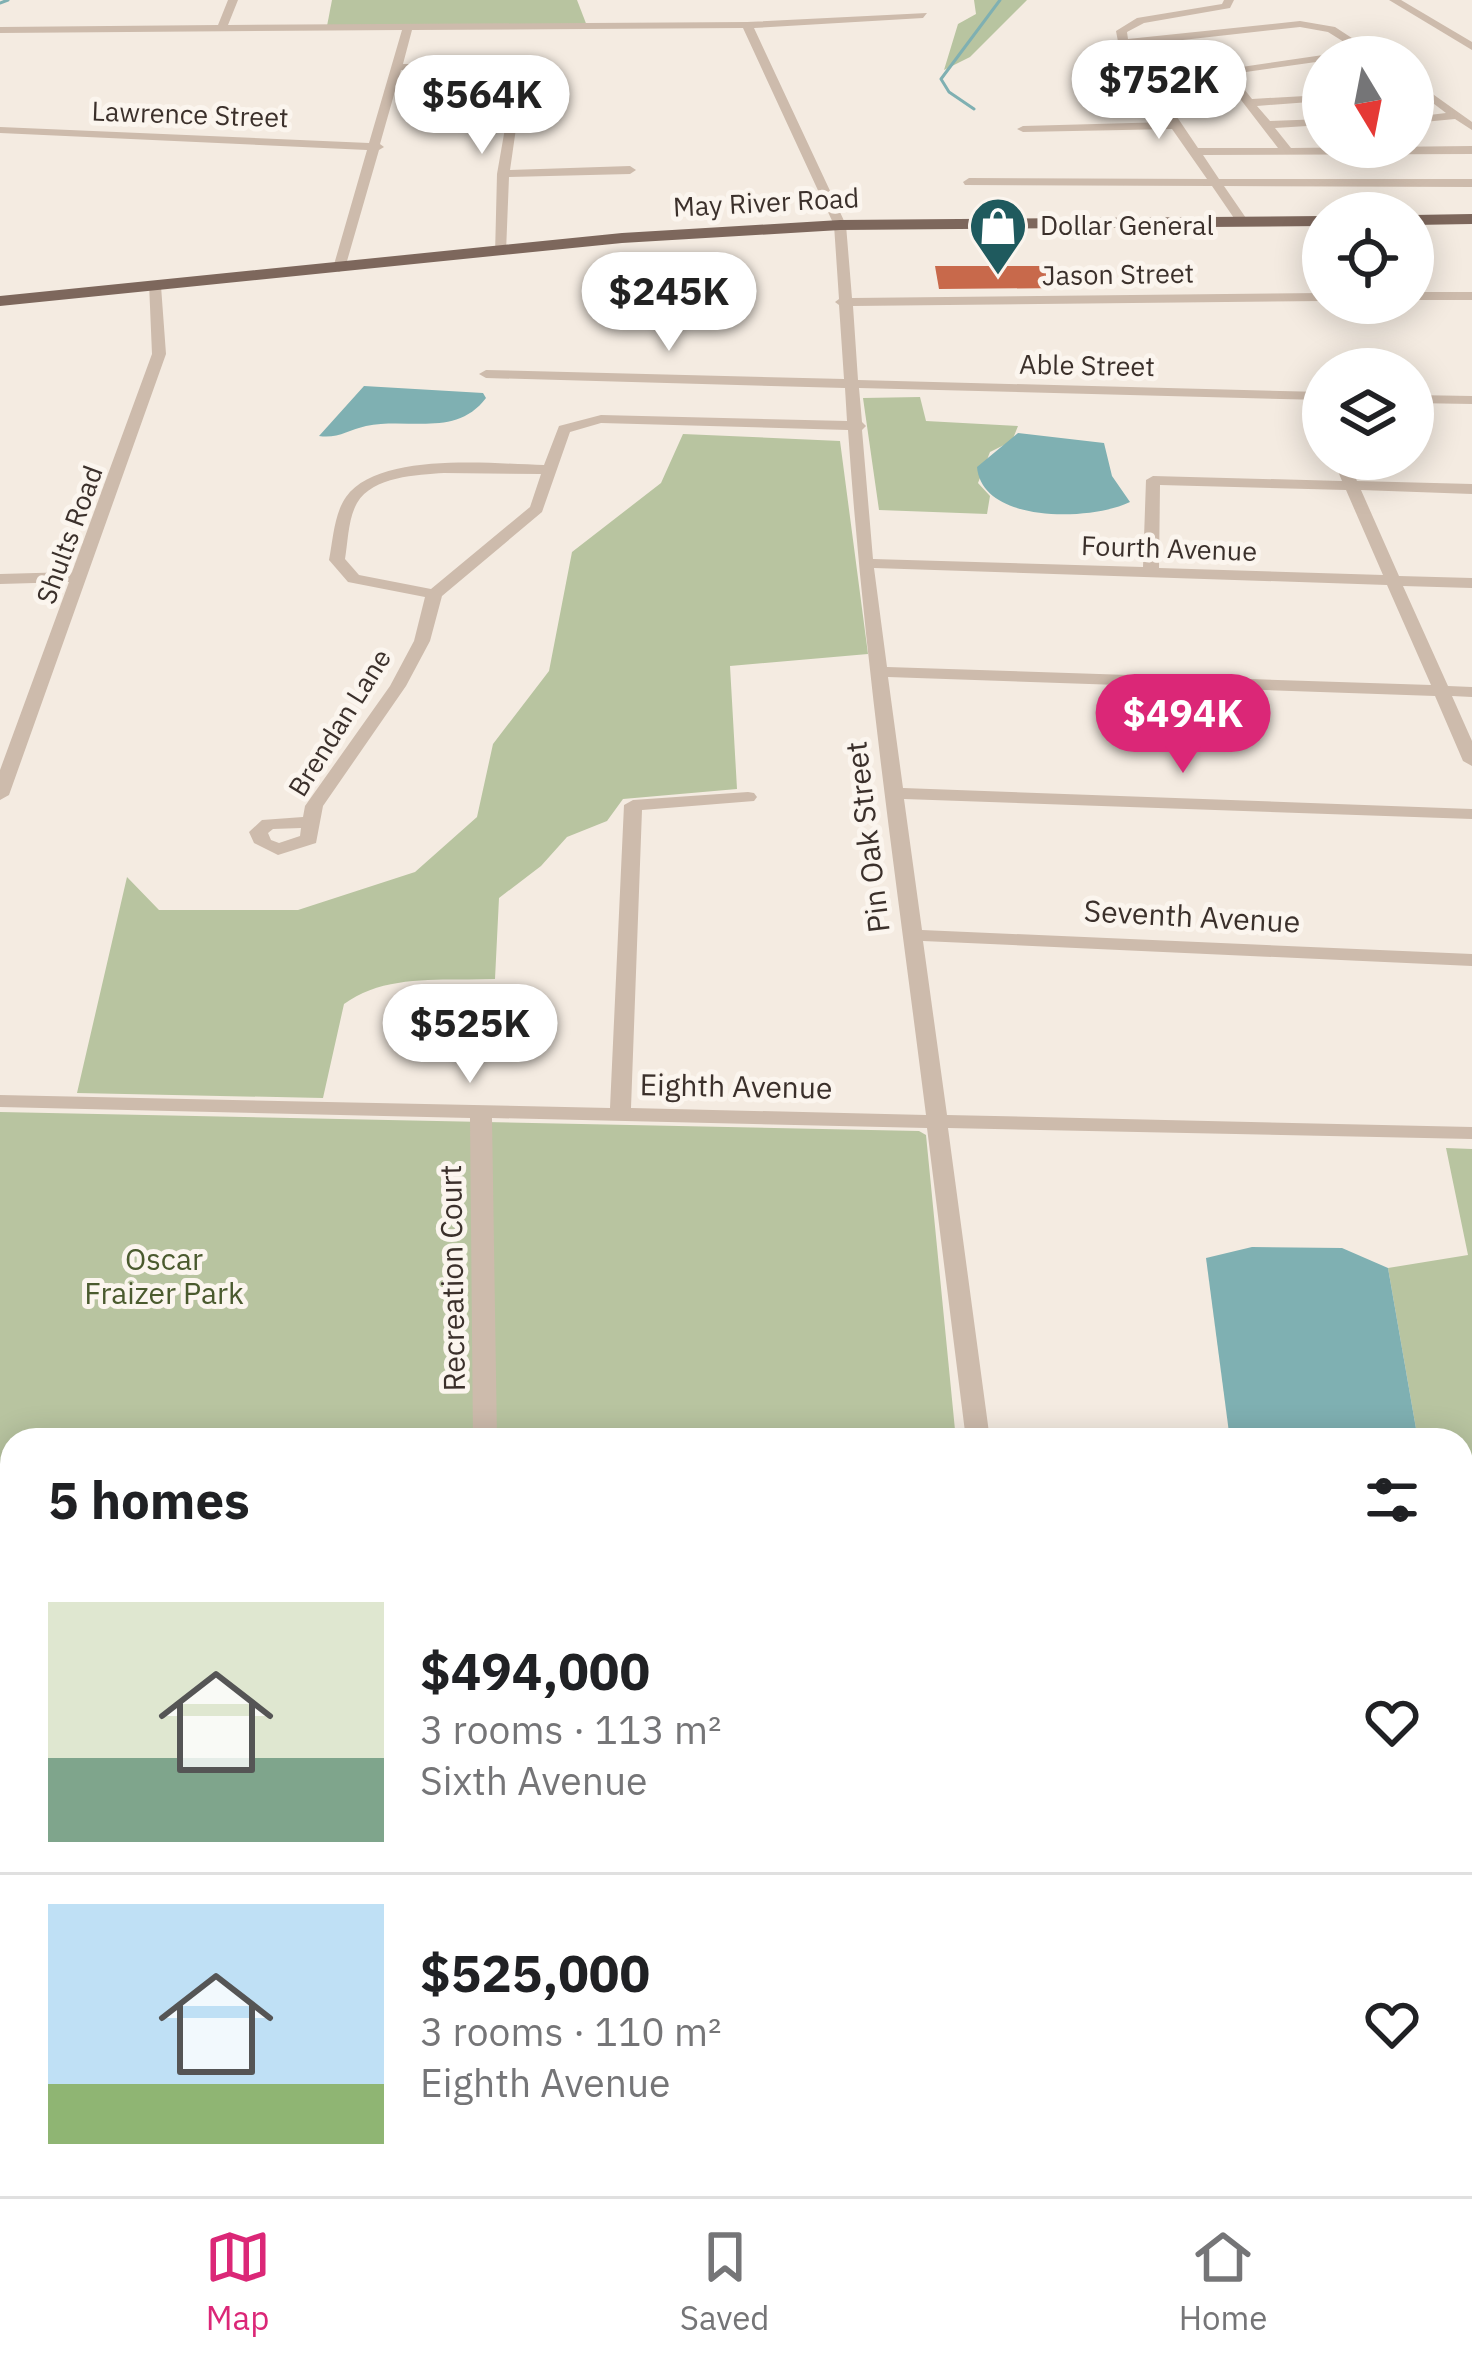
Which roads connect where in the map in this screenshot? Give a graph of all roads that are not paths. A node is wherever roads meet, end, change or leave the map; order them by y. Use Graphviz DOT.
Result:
graph roads {
  1 [pos="233,0"];
  2 [pos="1229,0"];
  3 [pos="1394,0"];
  4 [pos="923,15"];
  5 [pos="747,25"];
  6 [pos="408,27"];
  7 [pos="222,28"];
  8 [pos="0,30"];
  9 [pos="1342,36"];
  10 [pos="1123,43"];
  11 [pos="1472,47"];
  12 [pos="1302,61"];
  13 [pos="399,68"];
  14 [pos="1302,100"];
  15 [pos="1434,101"];
  16 [pos="1249,104"];
  17 [pos="1455,116"];
  18 [pos="1434,118"];
  19 [pos="1302,123"];
  20 [pos="1177,125"];
  21 [pos="1268,125"];
  22 [pos="1472,127"];
  23 [pos="1023,128"];
  24 [pos="0,130"];
  25 [pos="378,147"];
  26 [pos="1472,150"];
  27 [pos="1196,152"];
  28 [pos="1287,152"];
  29 [pos="631,170"];
  30 [pos="503,174"];
  31 [pos="969,182"];
  32 [pos="1472,184"];
  33 [pos="1218,186"];
  34 [pos="1302,220"];
  35 [pos="1434,220"];
  36 [pos="1472,220"];
  37 [pos="1242,221"];
  38 [pos="840,225"];
  39 [pos="500,252"];
  40 [pos="339,268"];
  41 [pos="154,286"];
  42 [pos="1434,296"];
  43 [pos="1472,296"];
  44 [pos="1302,297"];
  45 [pos="0,301"];
  46 [pos="842,302"];
  47 [pos="486,374"];
  48 [pos="850,384"];
  49 [pos="1302,396"];
  50 [pos="1434,399"];
  51 [pos="1472,400"];
  52 [pos="859,426"];
  53 [pos="546,470"];
  54 [pos="1349,480"];
  55 [pos="1351,484"];
  56 [pos="1472,489"];
  57 [pos="865,563"];
  58 [pos="1151,572"];
  59 [pos="81,577"];
  60 [pos="0,579"];
  61 [pos="1393,580"];
  62 [pos="1472,583"];
  63 [pos="434,594"];
  64 [pos="878,672"];
  65 [pos="1441,691"];
  66 [pos="1472,692"];
  67 [pos="1472,761"];
  68 [pos="892,793"];
  69 [pos="0,796"];
  70 [pos="748,797"];
  71 [pos="1472,814"];
  72 [pos="311,822"];
  73 [pos="910,935"];
  74 [pos="1472,960"];
  75 [pos="0,1101"];
  76 [pos="482,1114"];
  77 [pos="620,1115"];
  78 [pos="939,1120"];
  79 [pos="1472,1133"];
  80 [pos="485,1428"];
  81 [pos="977,1428"];
  1 -- 7 [label="street"];
  2 -- 10 [label="street"];
  3 -- 11 [label="street"];
  4 -- 5 [label="street"];
  5 -- 6 [label="street"];
  5 -- 38 [label="street"];
  6 -- 7 [label="street"];
  6 -- 13 [label="street"];
  7 -- 8 [label="street"];
  9 -- 10 [label="street"];
  10 -- 20 [label="street"];
  12 -- 16 [label="street"];
  13 -- 25 [label="street"];
  13 -- 30 [label="street"];
  14 -- 16 [label="street"];
  15 -- 17 [label="street"];
  16 -- 21 [label="street"];
  17 -- 18 [label="street"];
  17 -- 22 [label="street"];
  19 -- 21 [label="street"];
  20 -- 23 [label="street"];
  20 -- 27 [label="street"];
  21 -- 28 [label="street"];
  24 -- 25 [label="street, Lawrence Street"];
  25 -- 40 [label="street"];
  26 -- 28 [label="street"];
  27 -- 28 [label="street"];
  27 -- 33 [label="street"];
  29 -- 30 [label="street"];
  30 -- 39 [label="street"];
  31 -- 33 [label="street"];
  32 -- 33 [label="street"];
  33 -- 37 [label="street"];
  34 -- 37 [label="main road, May River Road"];
  35 -- 36 [label="main road"];
  37 -- 38 [label="main road, May River Road"];
  38 -- 39 [label="main road, May River Road"];
  38 -- 46 [label="street, Pin Oak Street"];
  39 -- 40 [label="main road, May River Road"];
  40 -- 41 [label="main road, May River Road"];
  41 -- 45 [label="main road, May River Road"];
  41 -- 59 [label="street, Shults Road"];
  42 -- 43 [label="street"];
  44 -- 46 [label="street, Jason Street"];
  46 -- 48 [label="street, Pin Oak Street"];
  47 -- 48 [label="street, Able Street"];
  48 -- 49 [label="street, Able Street"];
  48 -- 52 [label="street, Pin Oak Street"];
  50 -- 51 [label="street"];
  52 -- 53 [label="street"];
  52 -- 57 [label="street, Pin Oak Street"];
  53 -- 63 [label="street"];
  53 -- 63 [label="street"];
  54 -- 55 [label="street"];
  55 -- 56 [label="street"];
  55 -- 58 [label="street"];
  55 -- 61 [label="street"];
  57 -- 58 [label="street, Fourth Avenue"];
  57 -- 64 [label="street, Pin Oak Street"];
  58 -- 61 [label="street, Fourth Avenue"];
  59 -- 60 [label="street"];
  59 -- 69 [label="street, Shults Road"];
  61 -- 62 [label="street, Fourth Avenue"];
  61 -- 65 [label="street"];
  63 -- 72 [label="street, Brendan Lane"];
  64 -- 65 [label="street"];
  64 -- 68 [label="street, Pin Oak Street"];
  65 -- 66 [label="street"];
  65 -- 67 [label="street"];
  68 -- 71 [label="street"];
  68 -- 73 [label="street, Pin Oak Street"];
  70 -- 77 [label="street"];
  73 -- 74 [label="street, Seventh Avenue"];
  73 -- 78 [label="street, Pin Oak Street"];
  75 -- 76 [label="street, Eighth Avenue"];
  76 -- 77 [label="street, Eighth Avenue"];
  76 -- 80 [label="street, Recreation Court"];
  77 -- 78 [label="street, Eighth Avenue"];
  78 -- 79 [label="street, Eighth Avenue"];
  78 -- 81 [label="street, Pin Oak Street"];
}
